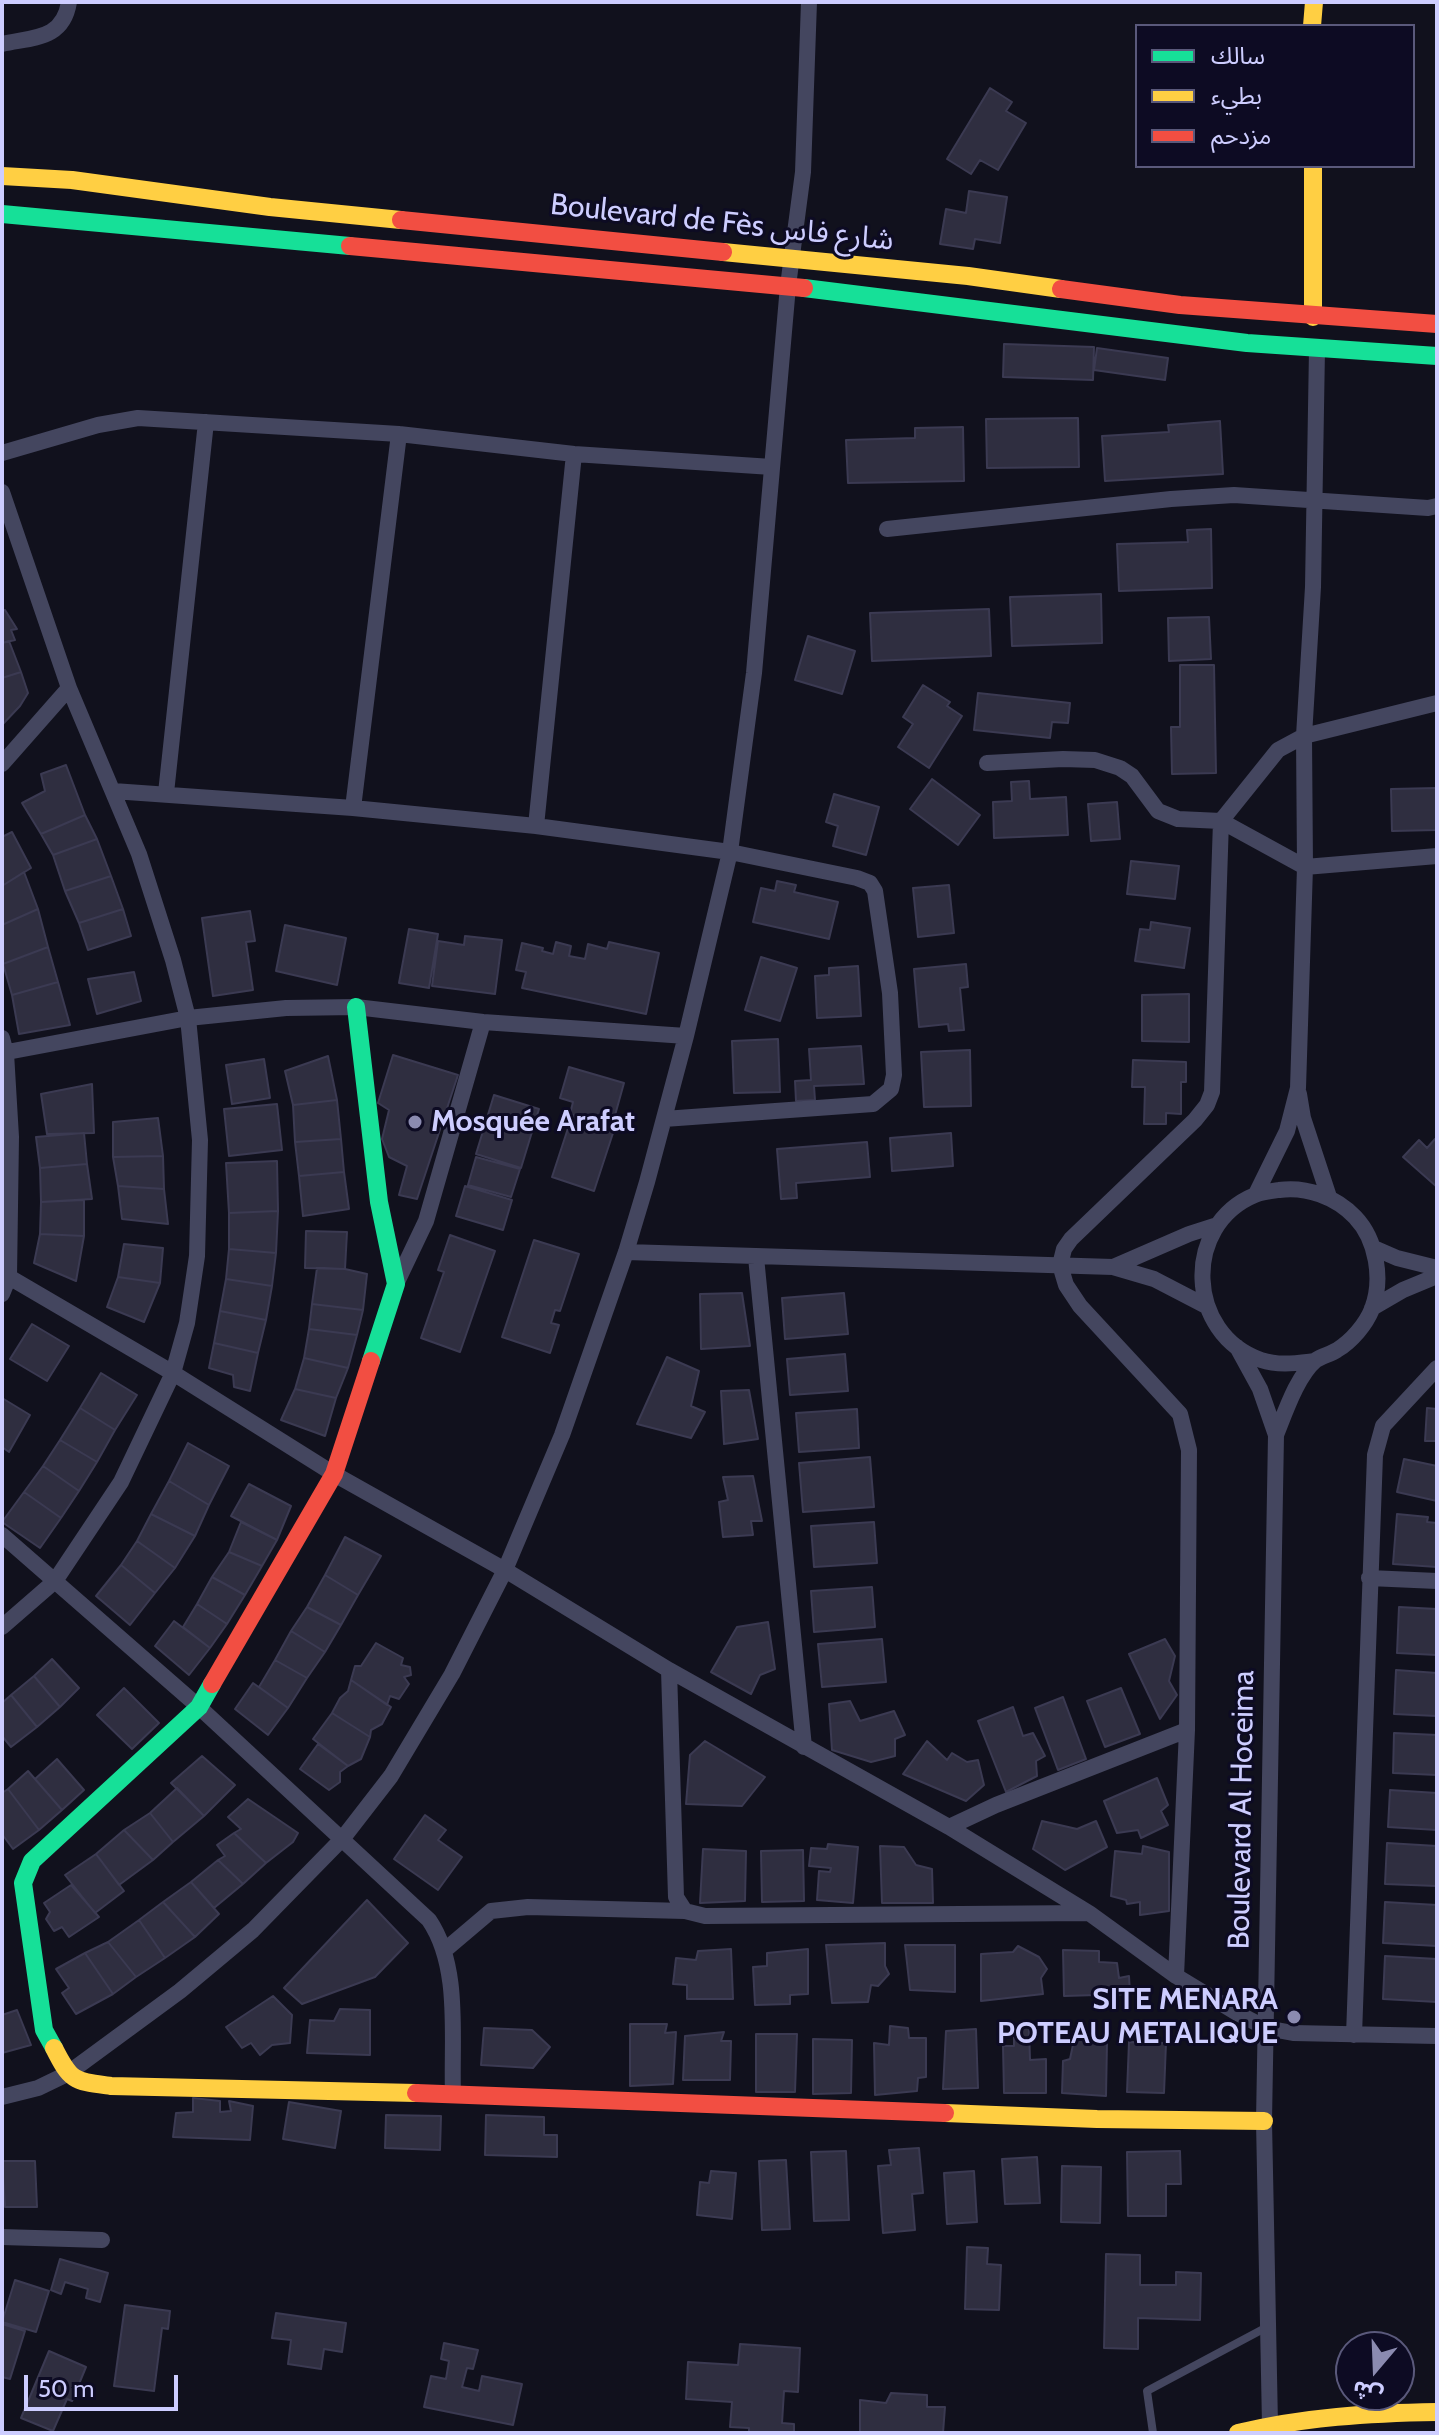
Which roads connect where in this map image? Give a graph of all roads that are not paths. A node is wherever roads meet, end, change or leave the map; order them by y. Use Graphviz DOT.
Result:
graph roads {
  1 [pos="69,2"];
  2 [pos="809,2"];
  3 [pos="1314,2"];
  4 [pos="1312,24"];
  5 [pos="2,44"];
  6 [pos="1313,168"];
  7 [pos="2,176"];
  8 [pos="2,214"];
  9 [pos="792,257"];
  10 [pos="788,286"];
  11 [pos="1313,317"];
  12 [pos="1437,324"];
  13 [pos="1317,349"];
  14 [pos="1437,356"];
  15 [pos="206,422"];
  16 [pos="399,434"];
  17 [pos="2,453"];
  18 [pos="574,454"];
  19 [pos="772,467"];
  20 [pos="2,492"];
  21 [pos="1315,499"];
  22 [pos="1437,506"];
  23 [pos="887,529"];
  24 [pos="8,533"];
  25 [pos="69,688"];
  26 [pos="1437,703"];
  27 [pos="1304,736"];
  28 [pos="987,763"];
  29 [pos="2,764"];
  30 [pos="113,791"];
  31 [pos="166,793"];
  32 [pos="353,808"];
  33 [pos="1221,821"];
  34 [pos="536,826"];
  35 [pos="730,852"];
  36 [pos="1437,856"];
  37 [pos="1305,867"];
  38 [pos="356,1007"];
  39 [pos="188,1018"];
  40 [pos="483,1022"];
  41 [pos="686,1036"];
  42 [pos="3,1048"];
  43 [pos="1298,1088"];
  44 [pos="664,1119"];
  45 [pos="1256,1194"];
  46 [pos="1329,1197"];
  47 [pos="1217,1225"];
  48 [pos="1374,1248"];
  49 [pos="626,1252"];
  50 [pos="756,1257"];
  51 [pos="1060,1265"];
  52 [pos="1113,1267"];
  53 [pos="1437,1268"];
  54 [pos="6,1275"];
  55 [pos="1437,1276"];
  56 [pos="396,1284"];
  57 [pos="2,1294"];
  58 [pos="1206,1306"];
  59 [pos="1372,1308"];
  60 [pos="1237,1347"];
  61 [pos="1315,1361"];
  62 [pos="1437,1368"];
  63 [pos="173,1373"];
  64 [pos="1276,1435"];
  65 [pos="334,1474"];
  66 [pos="2,1535"];
  67 [pos="505,1570"];
  68 [pos="1369,1578"];
  69 [pos="55,1581"];
  70 [pos="1437,1581"];
  71 [pos="2,1627"];
  72 [pos="669,1670"];
  73 [pos="199,1707"];
  74 [pos="1187,1730"];
  75 [pos="804,1747"];
  76 [pos="949,1827"];
  77 [pos="343,1838"];
  78 [pos="685,1911"];
  79 [pos="1089,1913"];
  80 [pos="445,1950"];
  81 [pos="1176,1976"];
  82 [pos="1266,2028"];
  83 [pos="1354,2035"];
  84 [pos="1437,2036"];
  85 [pos="67,2074"];
  86 [pos="453,2094"];
  87 [pos="2,2097"];
  88 [pos="1264,2121"];
  89 [pos="2,2237"];
  90 [pos="102,2240"];
  91 [pos="1268,2326"];
  92 [pos="1437,2412"];
  93 [pos="1270,2425"];
  94 [pos="1153,2433"];
  95 [pos="1238,2433"];
  1 -- 5 [label="street"];
  2 -- 9 [label="street"];
  3 -- 4 [label="main road"];
  6 -- 11 [label="main road"];
  7 -- 9 [label="main road, Boulevard de Fès شارع فاس"];
  8 -- 10 [label="main road, Boulevard de Fès شارع فاس"];
  9 -- 10 [label="street"];
  9 -- 11 [label="main road, Boulevard de Fès شارع فاس"];
  10 -- 13 [label="main road, Boulevard de Fès شارع فاس"];
  10 -- 19 [label="street"];
  11 -- 12 [label="main road, Boulevard de Fès شارع فاس"];
  13 -- 14 [label="main road, Boulevard de Fès شارع فاس"];
  13 -- 21 [label="street"];
  15 -- 16 [label="street"];
  15 -- 17 [label="street"];
  15 -- 31 [label="street"];
  16 -- 18 [label="street"];
  16 -- 32 [label="street"];
  18 -- 19 [label="street"];
  18 -- 34 [label="street"];
  19 -- 35 [label="street"];
  20 -- 24 [label="street"];
  21 -- 22 [label="street"];
  21 -- 23 [label="street"];
  21 -- 27 [label="street"];
  24 -- 25 [label="street"];
  25 -- 29 [label="street"];
  25 -- 30 [label="street"];
  26 -- 27 [label="street"];
  27 -- 33 [label="street"];
  27 -- 37 [label="street"];
  28 -- 33 [label="street"];
  30 -- 31 [label="street"];
  30 -- 39 [label="street"];
  31 -- 32 [label="street"];
  32 -- 34 [label="street"];
  33 -- 37 [label="street"];
  33 -- 51 [label="street"];
  34 -- 35 [label="street"];
  35 -- 41 [label="street"];
  35 -- 44 [label="street"];
  36 -- 37 [label="street"];
  37 -- 43 [label="street"];
  38 -- 39 [label="street"];
  38 -- 40 [label="street"];
  38 -- 56 [label="main road"];
  39 -- 42 [label="street"];
  39 -- 63 [label="street"];
  40 -- 41 [label="street"];
  40 -- 56 [label="street"];
  41 -- 44 [label="street"];
  42 -- 54 [label="street"];
  43 -- 45 [label="street"];
  43 -- 46 [label="street"];
  44 -- 49 [label="street"];
  45 -- 46 [label="street"];
  45 -- 47 [label="street"];
  46 -- 48 [label="street"];
  47 -- 52 [label="street"];
  47 -- 58 [label="street"];
  48 -- 53 [label="street"];
  48 -- 59 [label="street"];
  49 -- 50 [label="street"];
  49 -- 67 [label="street"];
  50 -- 51 [label="street"];
  50 -- 75 [label="street"];
  51 -- 52 [label="street"];
  51 -- 74 [label="street"];
  52 -- 58 [label="street"];
  54 -- 57 [label="street"];
  54 -- 63 [label="street"];
  55 -- 59 [label="street"];
  56 -- 65 [label="main road"];
  58 -- 60 [label="street"];
  59 -- 61 [label="street"];
  60 -- 61 [label="street"];
  60 -- 64 [label="street, Boulevard Al Hoceima"];
  61 -- 64 [label="street, Boulevard Al Hoceima"];
  62 -- 68 [label="street"];
  63 -- 65 [label="street"];
  63 -- 69 [label="street"];
  64 -- 82 [label="street, Boulevard Al Hoceima"];
  65 -- 67 [label="street"];
  65 -- 73 [label="main road"];
  66 -- 69 [label="street"];
  67 -- 72 [label="street"];
  67 -- 77 [label="street"];
  68 -- 70 [label="street"];
  68 -- 83 [label="street"];
  69 -- 71 [label="street"];
  69 -- 73 [label="street"];
  72 -- 75 [label="street"];
  72 -- 78 [label="street"];
  73 -- 77 [label="street"];
  73 -- 85 [label="main road"];
  74 -- 76 [label="street"];
  74 -- 81 [label="street"];
  75 -- 76 [label="street"];
  76 -- 79 [label="street"];
  77 -- 80 [label="street"];
  77 -- 85 [label="street"];
  78 -- 79 [label="street"];
  78 -- 80 [label="street"];
  79 -- 81 [label="street"];
  80 -- 86 [label="street"];
  81 -- 82 [label="street"];
  82 -- 83 [label="street"];
  82 -- 88 [label="street, Boulevard Al Hoceima"];
  83 -- 84 [label="street"];
  85 -- 86 [label="main road"];
  85 -- 87 [label="street"];
  86 -- 88 [label="main road"];
  88 -- 91 [label="street, Boulevard Al Hoceima"];
  89 -- 90 [label="street"];
  91 -- 93 [label="street, Boulevard Al Hoceima"];
  91 -- 94 [label="lane"];
  92 -- 93 [label="main road"];
  93 -- 95 [label="main road"];
}
